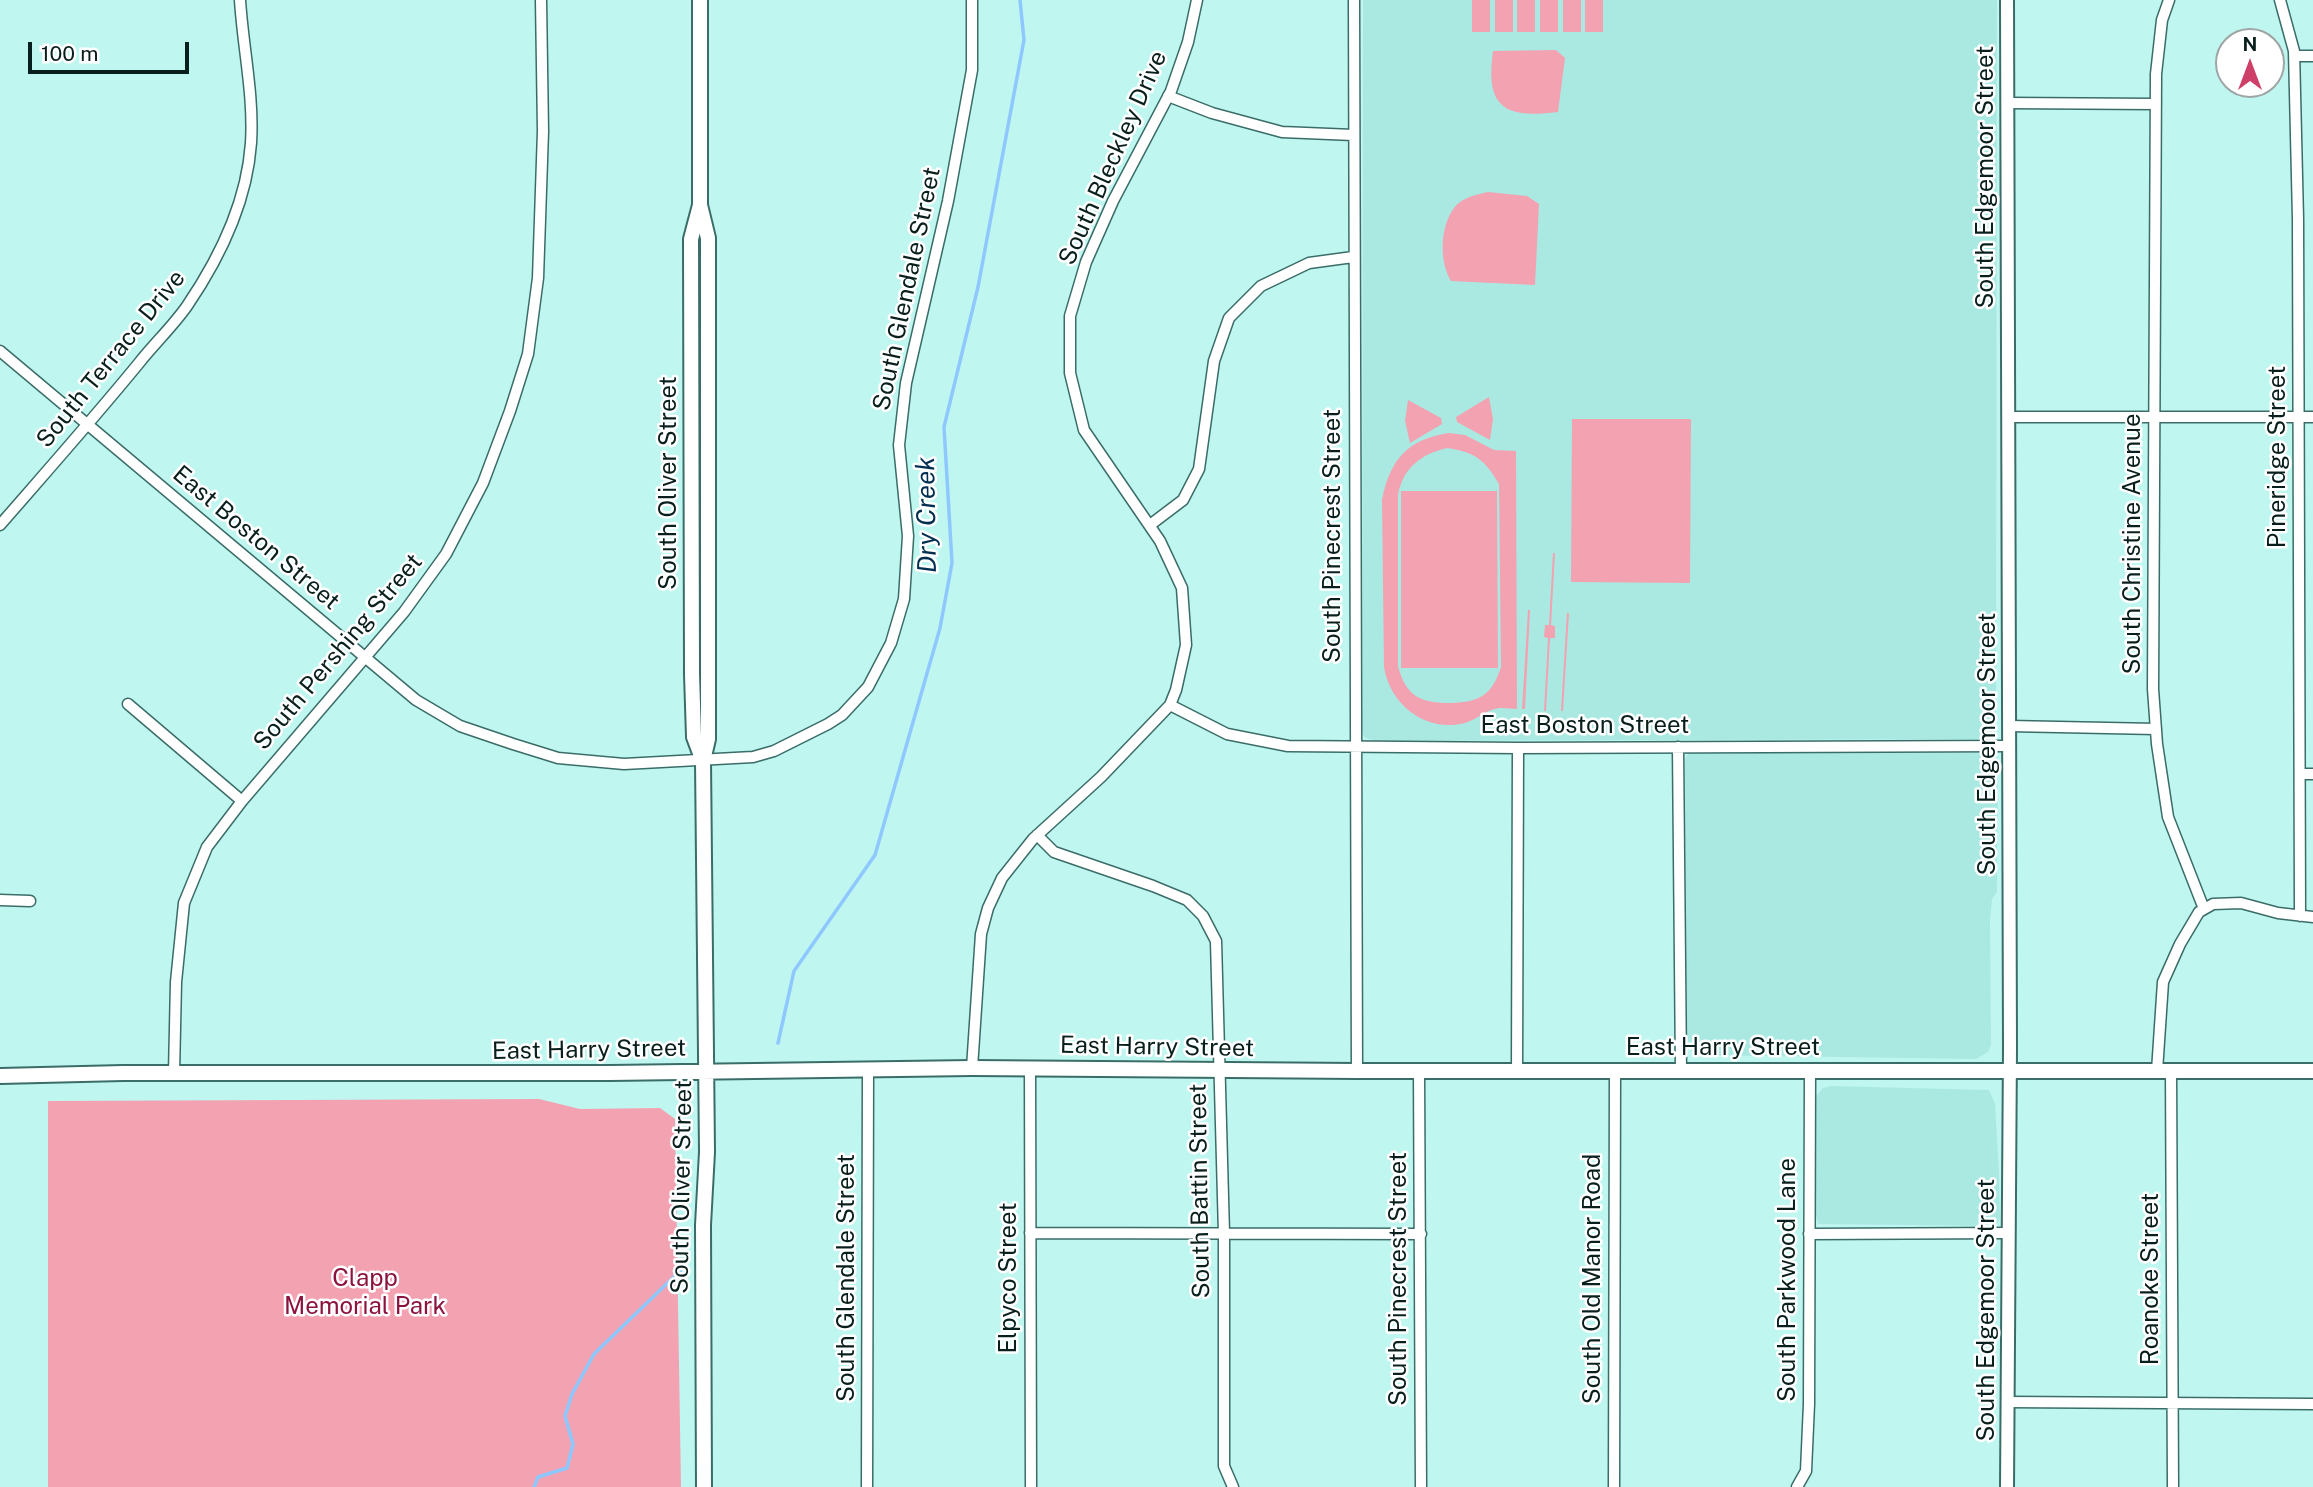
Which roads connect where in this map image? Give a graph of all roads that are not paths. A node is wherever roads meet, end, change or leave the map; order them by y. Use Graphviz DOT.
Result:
graph roads {
  1 [pos="240,0"];
  2 [pos="541,0"];
  3 [pos="700,0"];
  4 [pos="972,0"];
  5 [pos="1197,0"];
  6 [pos="1353,0"];
  7 [pos="2007,0"];
  8 [pos="2169,0"];
  9 [pos="2280,0"];
  10 [pos="2295,56"];
  11 [pos="2313,56"];
  12 [pos="1168,96"];
  13 [pos="2007,103"];
  14 [pos="2156,104"];
  15 [pos="1353,135"];
  16 [pos="1353,257"];
  17 [pos="0,351"];
  18 [pos="2009,417"];
  19 [pos="2154,417"];
  20 [pos="2299,417"];
  21 [pos="2313,417"];
  22 [pos="89,424"];
  23 [pos="0,525"];
  24 [pos="1150,525"];
  25 [pos="365,658"];
  26 [pos="128,704"];
  27 [pos="1170,705"];
  28 [pos="2009,726"];
  29 [pos="2156,729"];
  30 [pos="1356,746"];
  31 [pos="2009,746"];
  32 [pos="1518,747"];
  33 [pos="1678,747"];
  34 [pos="703,761"];
  35 [pos="2300,774"];
  36 [pos="2313,774"];
  37 [pos="242,801"];
  38 [pos="1037,835"];
  39 [pos="0,900"];
  40 [pos="30,901"];
  41 [pos="2204,909"];
  42 [pos="2301,916"];
  43 [pos="2313,917"];
  44 [pos="972,1068"];
  45 [pos="868,1069"];
  46 [pos="1030,1069"];
  47 [pos="2010,1070"];
  48 [pos="706,1071"];
  49 [pos="1218,1071"];
  50 [pos="1357,1071"];
  51 [pos="1419,1071"];
  52 [pos="1517,1071"];
  53 [pos="1615,1071"];
  54 [pos="1681,1071"];
  55 [pos="1810,1071"];
  56 [pos="2164,1071"];
  57 [pos="2313,1071"];
  58 [pos="174,1073"];
  59 [pos="0,1076"];
  60 [pos="1030,1233"];
  61 [pos="2008,1233"];
  62 [pos="1224,1234"];
  63 [pos="1421,1234"];
  64 [pos="1809,1234"];
  65 [pos="2007,1402"];
  66 [pos="2173,1403"];
  67 [pos="2313,1404"];
  68 [pos="704,1487"];
  69 [pos="867,1487"];
  70 [pos="1031,1487"];
  71 [pos="1233,1487"];
  72 [pos="1421,1487"];
  73 [pos="1614,1487"];
  74 [pos="1797,1487"];
  75 [pos="2007,1487"];
  76 [pos="2173,1487"];
  1 -- 22 [label="street, South Terrace Drive"];
  2 -- 25 [label="street, South Pershing Street"];
  3 -- 34 [label="main road, South Oliver Street"];
  4 -- 34 [label="street, South Glendale Street"];
  5 -- 12 [label="street, South Bleckley Drive"];
  6 -- 15 [label="street, South Pinecrest Street"];
  7 -- 13 [label="street, South Edgemoor Street"];
  8 -- 14 [label="street, South Christine Avenue"];
  9 -- 10 [label="street, Pineridge Street"];
  10 -- 11 [label="street"];
  10 -- 20 [label="street, Pineridge Street"];
  12 -- 15 [label="street"];
  12 -- 24 [label="street, South Bleckley Drive"];
  13 -- 14 [label="street"];
  13 -- 18 [label="street, South Edgemoor Street"];
  14 -- 19 [label="street, South Christine Avenue"];
  15 -- 16 [label="street, South Pinecrest Street"];
  16 -- 24 [label="street"];
  16 -- 30 [label="street, South Pinecrest Street"];
  17 -- 22 [label="street, East Boston Street"];
  18 -- 19 [label="street"];
  18 -- 28 [label="street, South Edgemoor Street"];
  19 -- 20 [label="street"];
  19 -- 29 [label="street, South Christine Avenue"];
  20 -- 21 [label="street"];
  20 -- 35 [label="street, Pineridge Street"];
  22 -- 23 [label="street, South Terrace Drive"];
  22 -- 25 [label="street, East Boston Street"];
  24 -- 27 [label="street, South Bleckley Drive"];
  25 -- 34 [label="street, East Boston Street"];
  25 -- 37 [label="street, South Pershing Street"];
  26 -- 37 [label="street"];
  27 -- 30 [label="street, East Boston Street"];
  27 -- 38 [label="street, South Bleckley Drive"];
  28 -- 29 [label="street"];
  28 -- 31 [label="street, South Edgemoor Street"];
  29 -- 41 [label="street, South Christine Avenue"];
  30 -- 32 [label="street, East Boston Street"];
  30 -- 50 [label="street, South Pinecrest Street"];
  31 -- 33 [label="street, East Boston Street"];
  31 -- 47 [label="street, South Edgemoor Street"];
  32 -- 33 [label="street, East Boston Street"];
  32 -- 52 [label="street"];
  33 -- 54 [label="street"];
  34 -- 48 [label="main road, South Oliver Street"];
  35 -- 36 [label="street"];
  35 -- 42 [label="street, Pineridge Street"];
  37 -- 58 [label="street, South Pershing Street"];
  38 -- 44 [label="street, South Bleckley Drive"];
  38 -- 49 [label="street, South Battin Street"];
  39 -- 40 [label="street"];
  41 -- 42 [label="street"];
  41 -- 56 [label="street"];
  42 -- 43 [label="street"];
  44 -- 45 [label="main road, East Harry Street"];
  44 -- 46 [label="main road, East Harry Street"];
  45 -- 48 [label="main road, East Harry Street"];
  45 -- 69 [label="street, South Glendale Street"];
  46 -- 49 [label="main road, East Harry Street"];
  46 -- 60 [label="street, Elpyco Street"];
  47 -- 55 [label="main road, East Harry Street"];
  47 -- 56 [label="main road, East Harry Street"];
  47 -- 61 [label="street, South Edgemoor Street"];
  48 -- 58 [label="main road, East Harry Street"];
  48 -- 68 [label="main road, South Oliver Street"];
  49 -- 50 [label="main road, East Harry Street"];
  49 -- 62 [label="street, South Battin Street"];
  50 -- 51 [label="main road, East Harry Street"];
  51 -- 52 [label="main road, East Harry Street"];
  51 -- 63 [label="street, South Pinecrest Street"];
  52 -- 53 [label="main road, East Harry Street"];
  53 -- 54 [label="main road, East Harry Street"];
  53 -- 73 [label="street, South Old Manor Road"];
  54 -- 55 [label="main road, East Harry Street"];
  55 -- 64 [label="street, South Parkwood Lane"];
  56 -- 57 [label="main road, East Harry Street"];
  56 -- 66 [label="street, Roanoke Street"];
  58 -- 59 [label="main road, East Harry Street"];
  60 -- 62 [label="street"];
  60 -- 70 [label="street, Elpyco Street"];
  61 -- 64 [label="street"];
  61 -- 65 [label="street, South Edgemoor Street"];
  62 -- 63 [label="street"];
  62 -- 71 [label="street, South Battin Street"];
  63 -- 72 [label="street, South Pinecrest Street"];
  64 -- 74 [label="street, South Parkwood Lane"];
  65 -- 66 [label="street"];
  65 -- 75 [label="street, South Edgemoor Street"];
  66 -- 67 [label="street"];
  66 -- 76 [label="street, Roanoke Street"];
}
